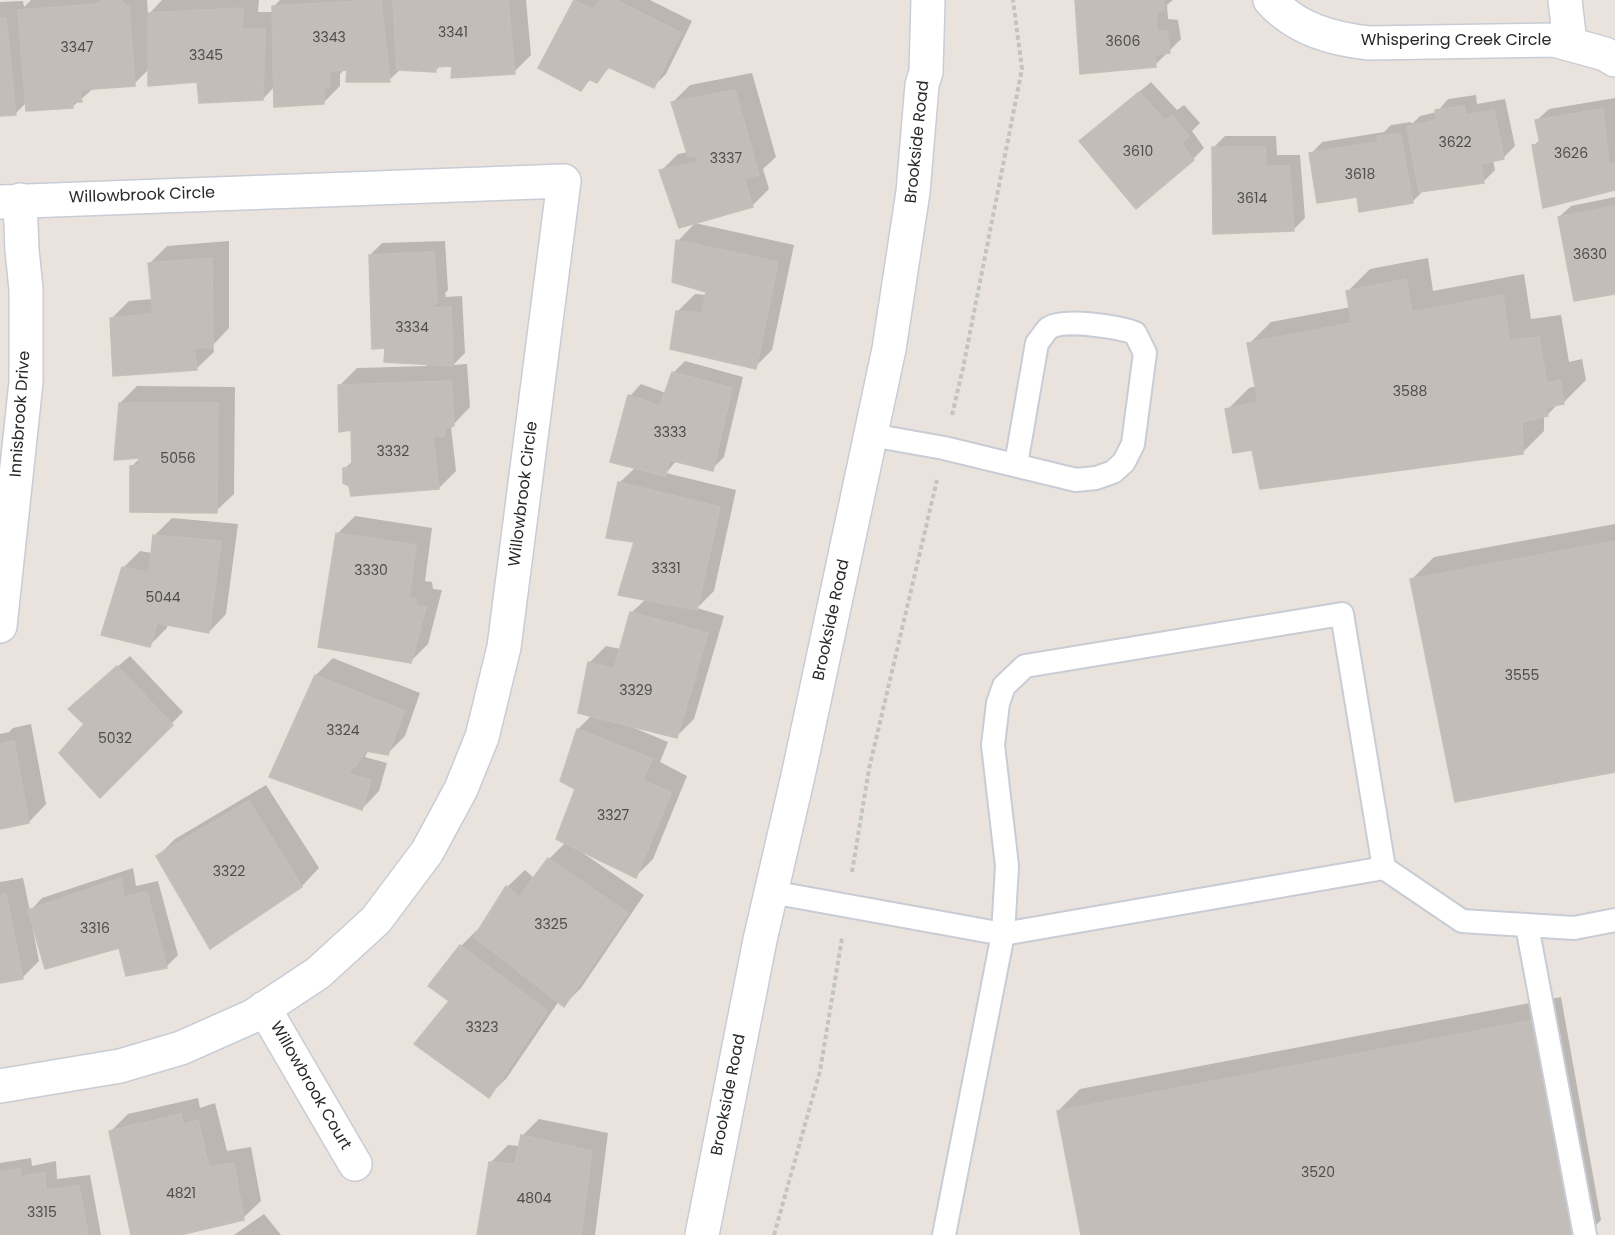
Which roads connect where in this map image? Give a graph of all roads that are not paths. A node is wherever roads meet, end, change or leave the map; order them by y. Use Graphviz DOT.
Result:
graph roads {
  1 [pos="928,0"];
  2 [pos="1270,0"];
  3 [pos="1565,0"];
  4 [pos="1570,43"];
  5 [pos="1615,60"];
  6 [pos="10,201"];
  7 [pos="871,435"];
  8 [pos="1016,464"];
  9 [pos="0,626"];
  10 [pos="1384,868"];
  11 [pos="771,892"];
  12 [pos="1615,920"];
  13 [pos="1527,926"];
  14 [pos="1004,934"];
  15 [pos="264,1008"];
  16 [pos="0,1086"];
  17 [pos="355,1164"];
  18 [pos="702,1235"];
  19 [pos="944,1235"];
  20 [pos="1585,1235"];
  1 -- 7 [label="street, Brookside Road"];
  2 -- 4 [label="street, Whispering Creek Circle"];
  3 -- 4 [label="street"];
  4 -- 5 [label="street, Whispering Creek Circle"];
  6 -- 9 [label="street, Innisbrook Drive"];
  6 -- 15 [label="street, Willowbrook Circle"];
  7 -- 8 [label="lane"];
  7 -- 11 [label="street, Brookside Road"];
  8 -- 8 [label="lane"];
  10 -- 13 [label="lane"];
  10 -- 14 [label="lane"];
  10 -- 14 [label="lane"];
  11 -- 14 [label="lane"];
  11 -- 18 [label="street, Brookside Road"];
  12 -- 13 [label="lane"];
  13 -- 20 [label="lane"];
  14 -- 19 [label="lane"];
  15 -- 16 [label="street, Willowbrook Circle"];
  15 -- 17 [label="street, Willowbrook Court"];
}
